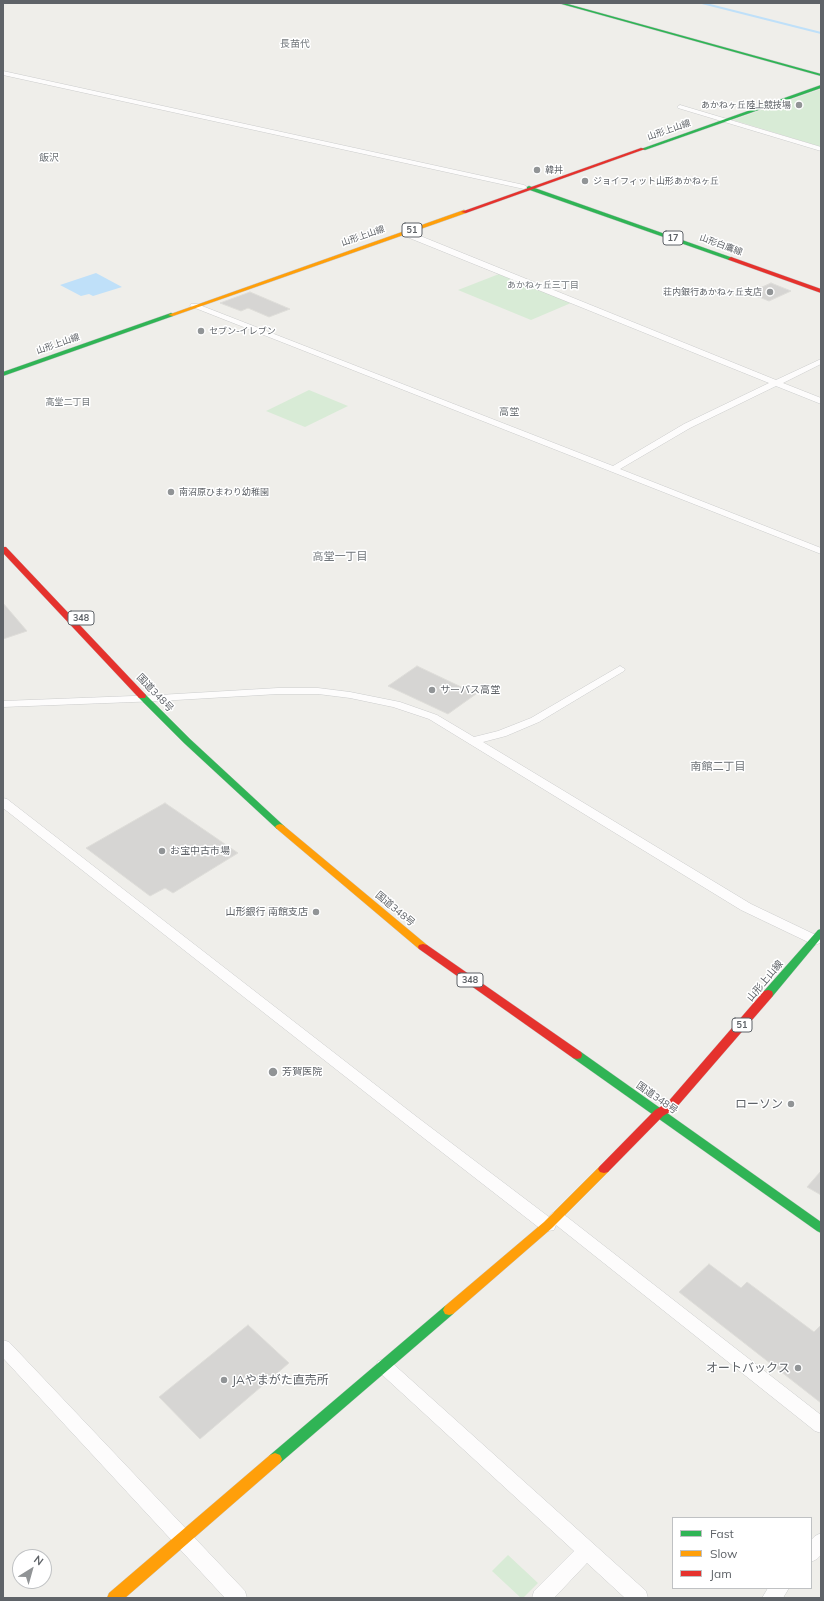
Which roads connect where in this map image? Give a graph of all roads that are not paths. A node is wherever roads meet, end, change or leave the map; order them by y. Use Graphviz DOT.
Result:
graph roads {
  1 [pos="560,3"];
  2 [pos="3,73"];
  3 [pos="821,74"];
  4 [pos="821,82"];
  5 [pos="821,86"];
  6 [pos="680,106"];
  7 [pos="722,119"];
  8 [pos="821,149"];
  9 [pos="528,188"];
  10 [pos="405,232"];
  11 [pos="821,291"];
  12 [pos="194,306"];
  13 [pos="821,361"];
  14 [pos="3,368"];
  15 [pos="3,374"];
  16 [pos="777,383"];
  17 [pos="821,401"];
  18 [pos="613,470"];
  19 [pos="5,546"];
  20 [pos="821,551"];
  21 [pos="87,624"];
  22 [pos="620,669"];
  23 [pos="148,687"];
  24 [pos="159,698"];
  25 [pos="145,699"];
  26 [pos="3,704"];
  27 [pos="170,709"];
  28 [pos="473,741"];
  29 [pos="253,789"];
  30 [pos="3,802"];
  31 [pos="362,883"];
  32 [pos="818,936"];
  33 [pos="659,1113"];
  34 [pos="553,1221"];
  35 [pos="821,1228"];
  36 [pos="3,1347"];
  37 [pos="384,1366"];
  38 [pos="821,1425"];
  39 [pos="183,1538"];
  40 [pos="821,1542"];
  41 [pos="586,1551"];
  42 [pos="812,1552"];
  43 [pos="779,1589"];
  44 [pos="114,1598"];
  45 [pos="238,1598"];
  46 [pos="541,1598"];
  47 [pos="639,1598"];
  48 [pos="771,1598"];
  1 -- 3 [label="main road"];
  2 -- 9 [label="street"];
  4 -- 7 [label="main road, 山形上山線 / 51"];
  5 -- 7 [label="main road, 山形上山線 / 51"];
  6 -- 7 [label="street"];
  7 -- 8 [label="street"];
  7 -- 9 [label="main road, 山形上山線 / 51"];
  9 -- 10 [label="main road, 山形上山線 / 51"];
  9 -- 11 [label="main road, 山形白鷹線 / 17"];
  9 -- 14 [label="main road, 山形上山線 / 51"];
  10 -- 12 [label="main road, 山形上山線 / 51"];
  10 -- 16 [label="street"];
  12 -- 15 [label="main road, 山形上山線 / 51"];
  12 -- 18 [label="street"];
  13 -- 16 [label="street"];
  16 -- 17 [label="street"];
  16 -- 18 [label="street"];
  18 -- 20 [label="street"];
  19 -- 21 [label="main road, 国道348号 / 348"];
  19 -- 25 [label="main road, 国道348号 / 348"];
  22 -- 28 [label="street"];
  23 -- 24 [label="main road, 国道348号"];
  24 -- 25 [label="street"];
  24 -- 27 [label="main road, 国道348号"];
  24 -- 28 [label="street"];
  25 -- 26 [label="street"];
  25 -- 33 [label="main road, 国道348号 / 348"];
  28 -- 32 [label="street"];
  29 -- 31 [label="main road"];
  30 -- 34 [label="street"];
  32 -- 33 [label="main road, 山形上山線 / 51"];
  33 -- 34 [label="main road, 山形上山線"];
  33 -- 35 [label="main road, 国道348号 / 348"];
  34 -- 37 [label="main road, 山形上山線"];
  34 -- 38 [label="street"];
  36 -- 39 [label="street"];
  37 -- 39 [label="main road, 山形上山線"];
  37 -- 41 [label="street"];
  39 -- 44 [label="main road, 山形上山線"];
  39 -- 45 [label="street"];
  40 -- 42 [label="street"];
  41 -- 46 [label="street"];
  41 -- 47 [label="street"];
  43 -- 48 [label="street"];
}
